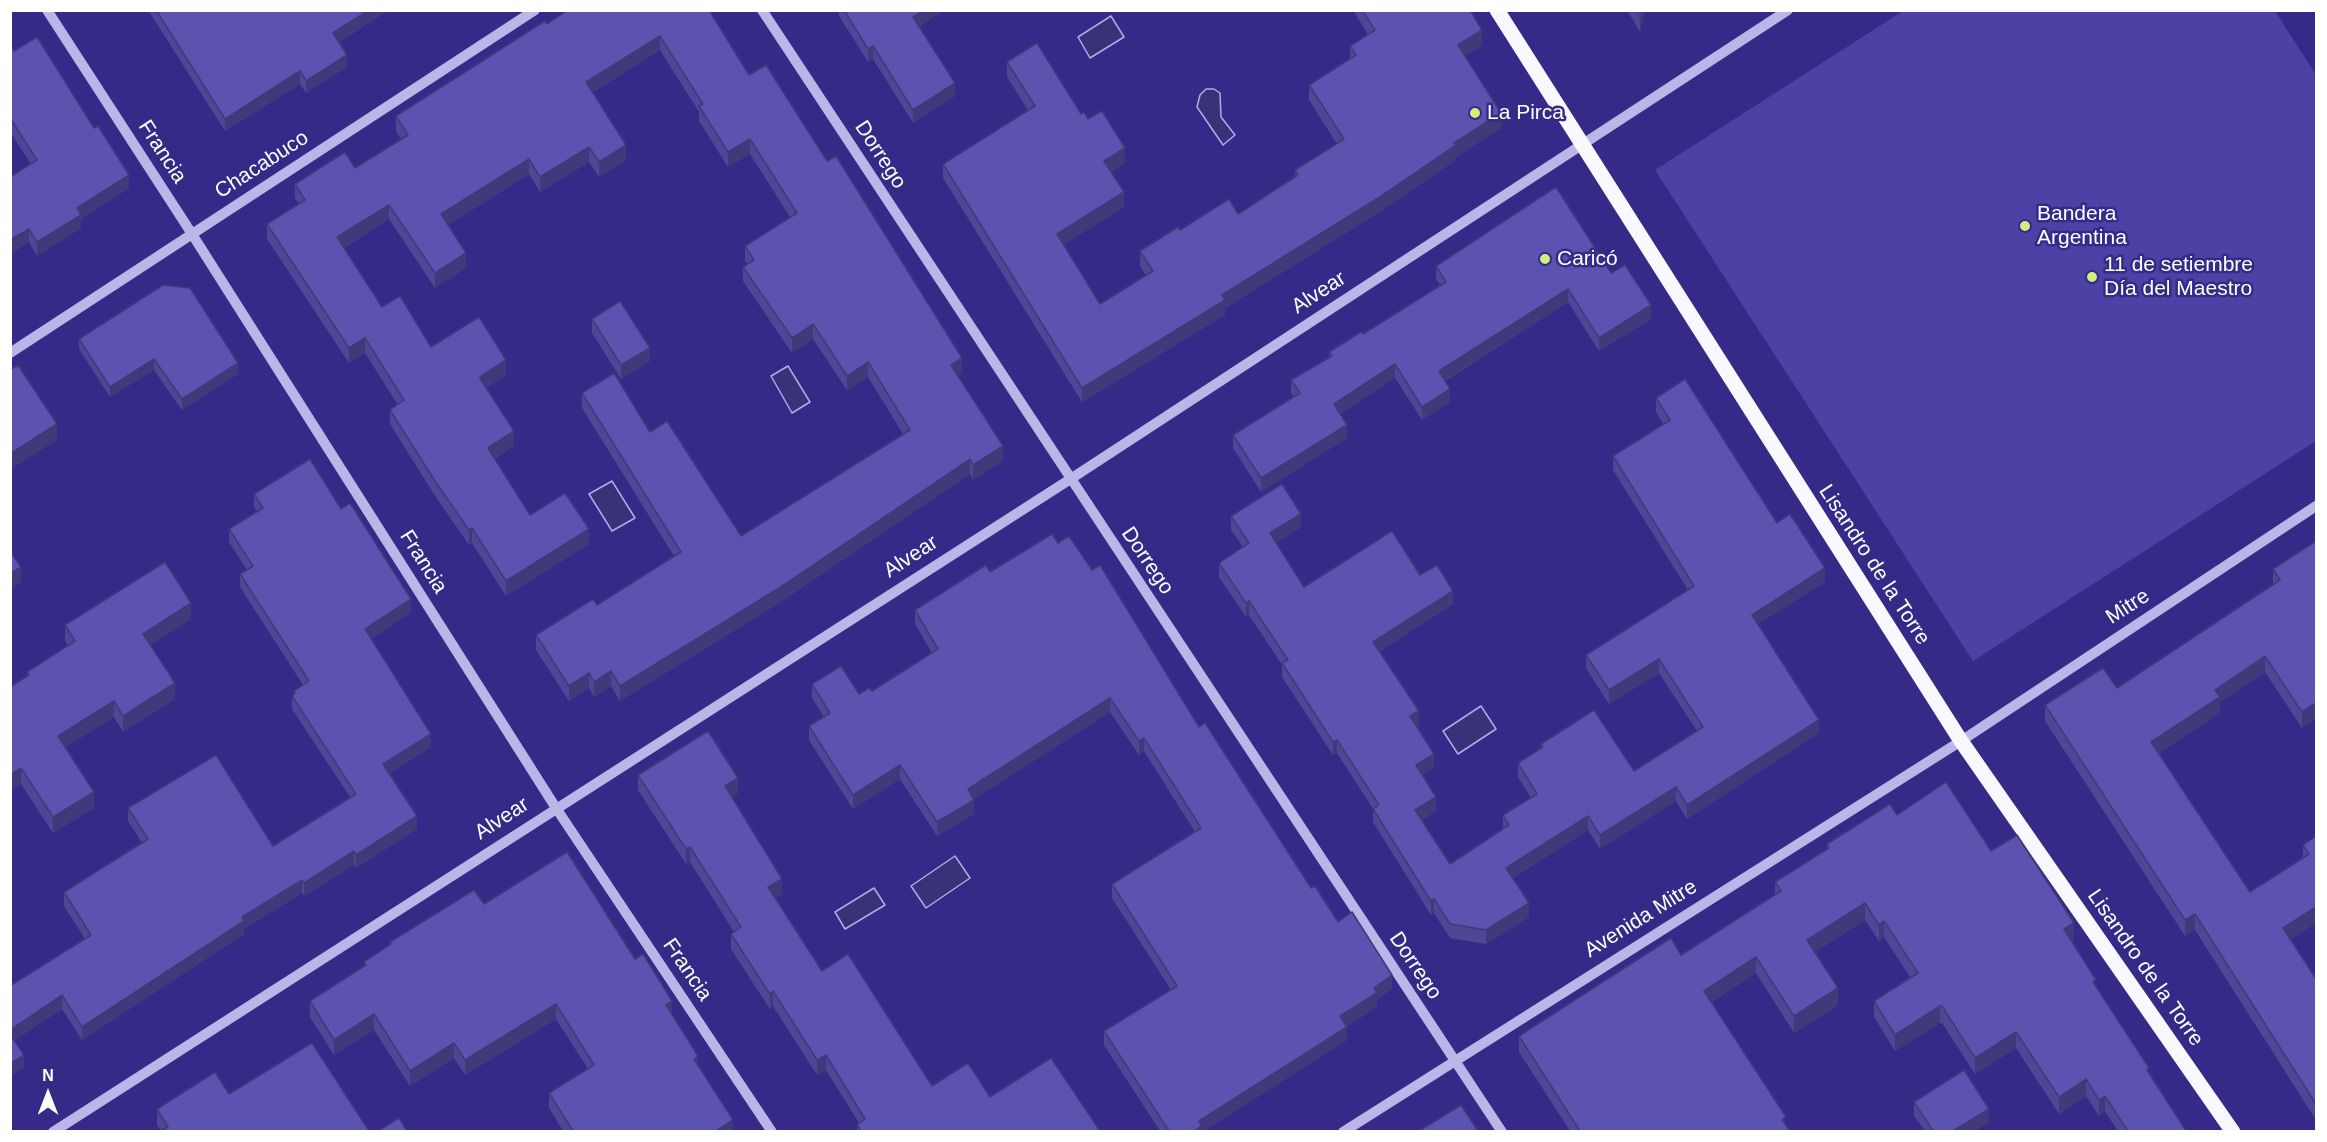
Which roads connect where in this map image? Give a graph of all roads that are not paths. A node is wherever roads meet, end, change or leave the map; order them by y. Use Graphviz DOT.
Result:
graph roads {
  1 [pos="47,10"];
  2 [pos="535,10"];
  3 [pos="762,10"];
  4 [pos="1497,10"];
  5 [pos="1788,10"];
  6 [pos="1581,146"];
  7 [pos="192,234"];
  8 [pos="10,353"];
  9 [pos="1069,480"];
  10 [pos="2316,506"];
  11 [pos="1961,741"];
  12 [pos="556,808"];
  13 [pos="1454,1060"];
  14 [pos="53,1131"];
  15 [pos="772,1131"];
  16 [pos="1343,1131"];
  17 [pos="1502,1131"];
  18 [pos="2233,1131"];
  1 -- 7 [label="street, Francia"];
  2 -- 7 [label="street, Chacabuco"];
  3 -- 9 [label="street, Dorrego"];
  4 -- 6 [label="main road, Lisandro de la Torre"];
  5 -- 6 [label="street, Alvear"];
  6 -- 9 [label="street, Alvear"];
  6 -- 11 [label="main road, Lisandro de la Torre"];
  7 -- 8 [label="street, Chacabuco"];
  7 -- 12 [label="street, Francia"];
  9 -- 12 [label="street, Alvear"];
  9 -- 13 [label="street, Dorrego"];
  10 -- 11 [label="street, Mitre"];
  11 -- 13 [label="street, Avenida Mitre"];
  11 -- 18 [label="main road, Lisandro de la Torre"];
  12 -- 14 [label="street, Alvear"];
  12 -- 15 [label="street, Francia"];
  13 -- 16 [label="street, Avenida Mitre"];
  13 -- 17 [label="street, Dorrego"];
}
